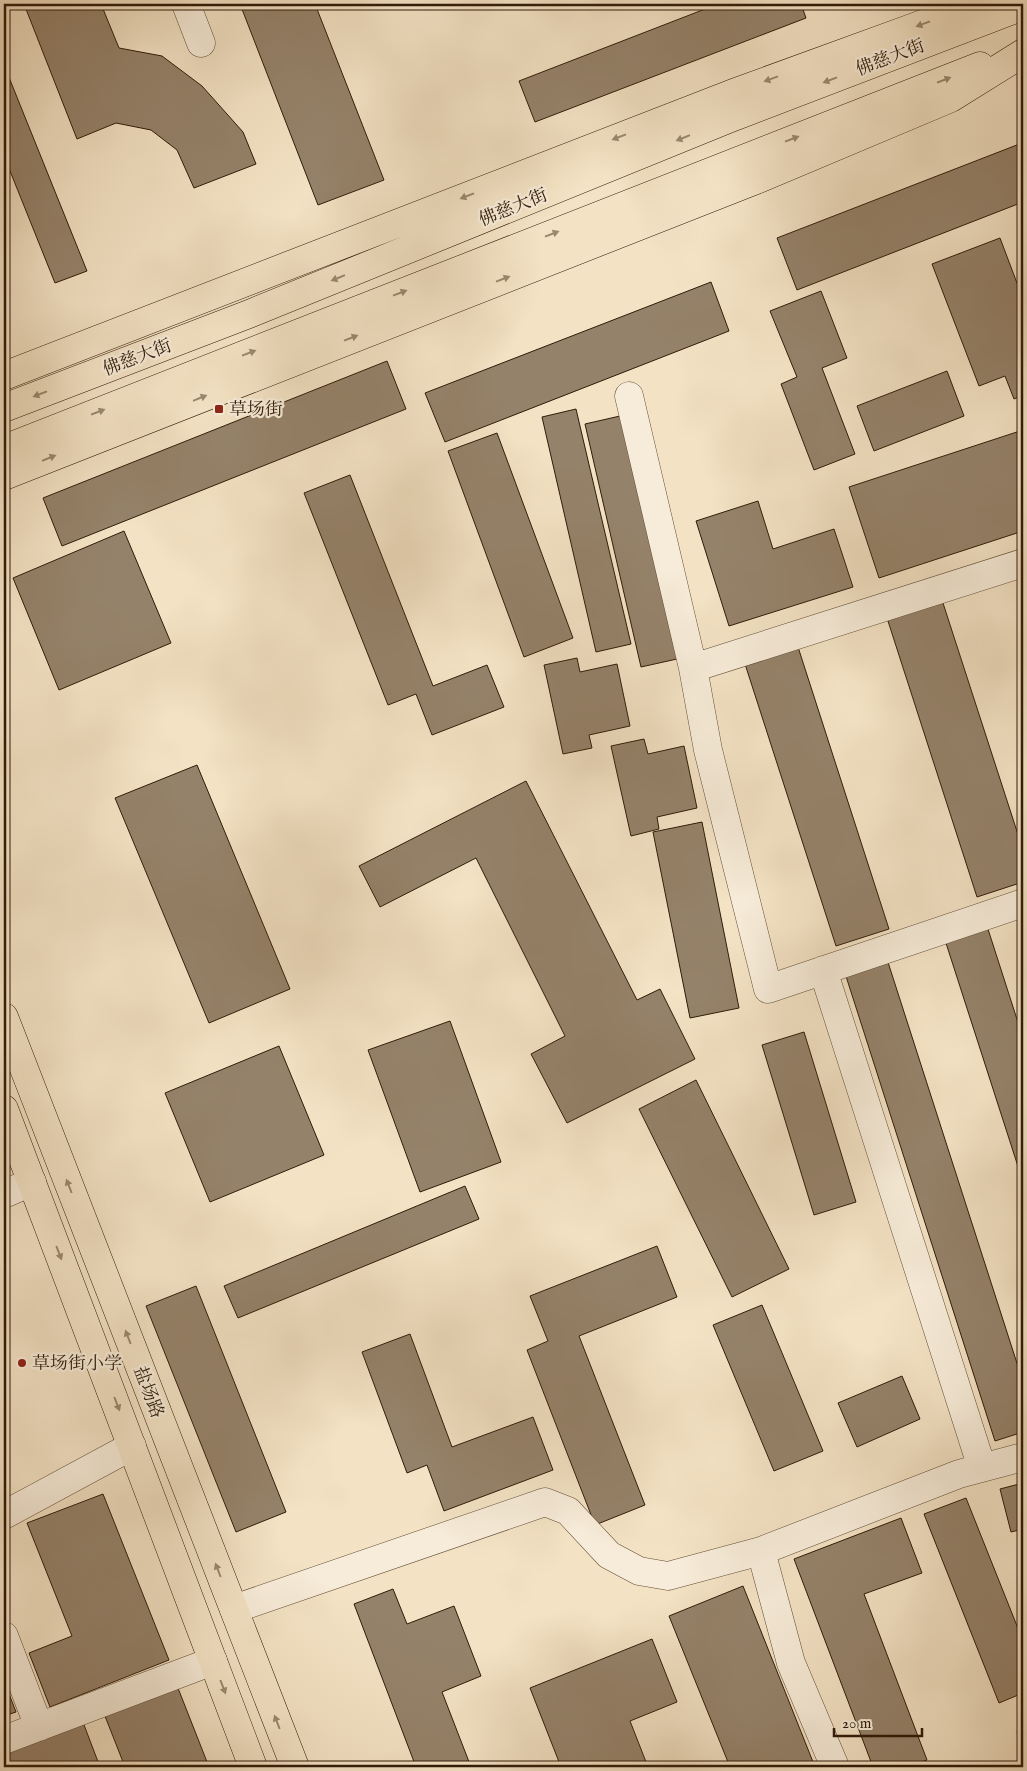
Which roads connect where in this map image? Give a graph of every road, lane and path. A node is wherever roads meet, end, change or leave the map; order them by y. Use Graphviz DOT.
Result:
graph roads {
  1 [pos="186,4"];
  2 [pos="1023,6"];
  3 [pos="201,43"];
  4 [pos="1023,48"];
  5 [pos="1023,53"];
  6 [pos="4,376"];
  7 [pos="629,396"];
  8 [pos="4,408"];
  9 [pos="4,449"];
  10 [pos="4,476"];
  11 [pos="1023,563"];
  12 [pos="693,668"];
  13 [pos="1023,903"];
  14 [pos="823,970"];
  15 [pos="4,1017"];
  16 [pos="4,1109"];
  17 [pos="32,1182"];
  18 [pos="4,1194"];
  19 [pos="132,1446"];
  20 [pos="1023,1457"];
  21 [pos="982,1468"];
  22 [pos="4,1515"];
  23 [pos="761,1551"];
  24 [pos="234,1610"];
  25 [pos="4,1636"];
  26 [pos="213,1660"];
  27 [pos="39,1727"];
  28 [pos="4,1740"];
  29 [pos="253,1767"];
  30 [pos="295,1767"];
  31 [pos="835,1767"];
  1 -- 3 [label="street"];
  2 -- 6 [label="main road, one-way"];
  2 -- 8 [label="main road, 佛慈大街, one-way"];
  9 -- 4 [label="main road, 佛慈大街, one-way"];
  10 -- 5 [label="main road, one-way"];
  7 -- 12 [label="street"];
  11 -- 12 [label="street"];
  12 -- 14 [label="street"];
  13 -- 14 [label="street"];
  14 -- 21 [label="street"];
  24 -- 15 [label="main road, 盐场路, one-way"];
  16 -- 17 [label="main road, 盐场路"];
  17 -- 18 [label="street"];
  17 -- 19 [label="main road, 盐场路, one-way"];
  19 -- 22 [label="street"];
  19 -- 26 [label="main road, 盐场路"];
  20 -- 21 [label="street"];
  21 -- 23 [label="street"];
  23 -- 24 [label="street"];
  23 -- 31 [label="street"];
  30 -- 24 [label="main road, 盐场路, one-way"];
  25 -- 27 [label="street"];
  26 -- 27 [label="street"];
  26 -- 29 [label="main road, 盐场路, one-way"];
  27 -- 28 [label="street"];
}
